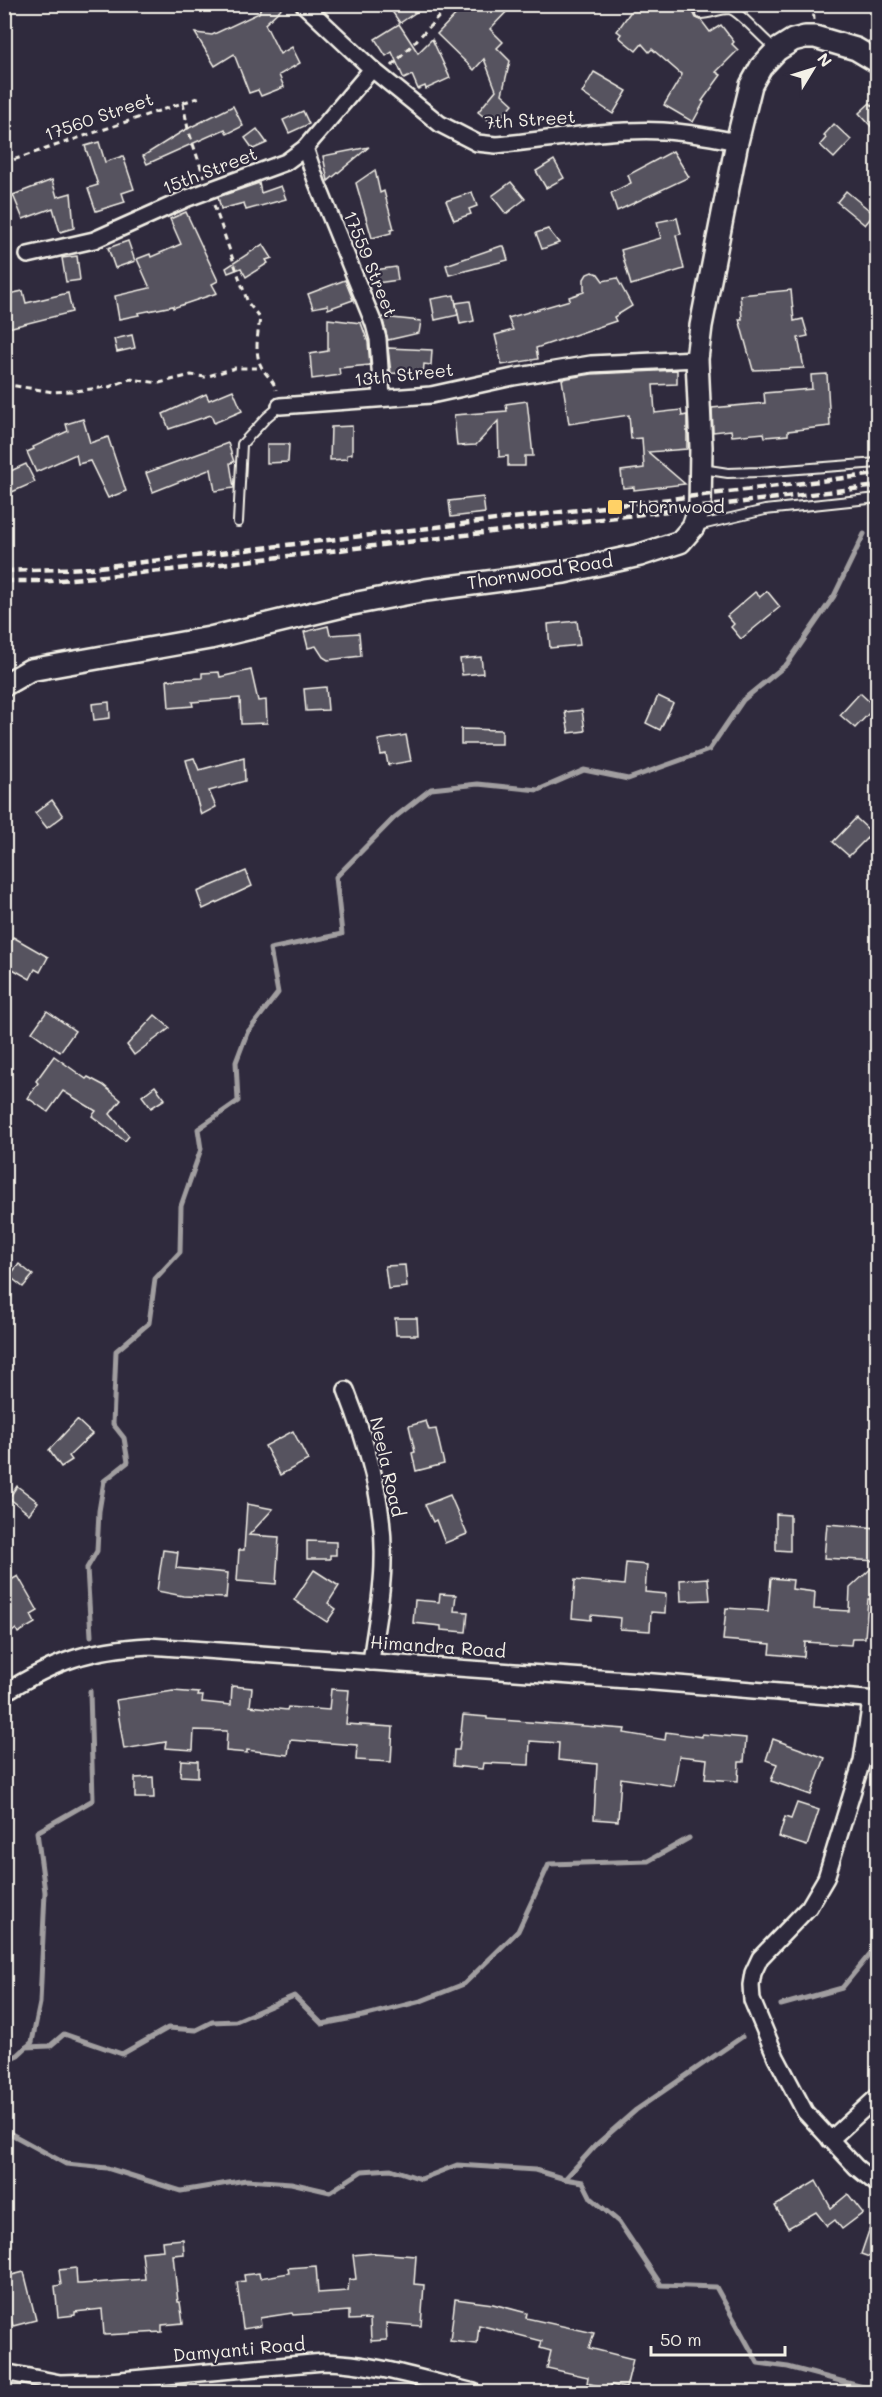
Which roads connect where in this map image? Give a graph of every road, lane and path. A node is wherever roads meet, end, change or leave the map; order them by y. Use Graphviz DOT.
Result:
graph roads {
  1 [pos="303,4"];
  2 [pos="451,4"];
  3 [pos="701,15"];
  4 [pos="777,50"];
  5 [pos="878,62"];
  6 [pos="377,72"];
  7 [pos="203,96"];
  8 [pos="183,103"];
  9 [pos="737,142"];
  10 [pos="305,148"];
  11 [pos="4,163"];
  12 [pos="209,191"];
  13 [pos="27,255"];
  14 [pos="697,359"];
  15 [pos="262,368"];
  16 [pos="4,384"];
  17 [pos="382,398"];
  18 [pos="280,406"];
  19 [pos="878,462"];
  20 [pos="701,469"];
  21 [pos="878,498"];
  22 [pos="238,522"];
  23 [pos="693,527"];
  24 [pos="4,686"];
  25 [pos="346,1390"];
  26 [pos="371,1662"];
  27 [pos="4,1693"];
  28 [pos="874,1701"];
  29 [pos="878,2096"];
  30 [pos="830,2140"];
  31 [pos="878,2185"];
  32 [pos="4,2372"];
  33 [pos="59,2388"];
  34 [pos="474,2392"];
  1 -- 6 [label="street, 7th Street"];
  2 -- 6 [label="path"];
  3 -- 4 [label="lane"];
  4 -- 5 [label="street"];
  4 -- 9 [label="street"];
  6 -- 9 [label="street, 7th Street"];
  6 -- 10 [label="street, 15th Street"];
  7 -- 8 [label="path, 17560 Street"];
  8 -- 11 [label="path, 17560 Street"];
  8 -- 12 [label="path"];
  9 -- 14 [label="street"];
  10 -- 12 [label="street, 15th Street"];
  10 -- 17 [label="street, 17559 Street"];
  12 -- 13 [label="street, 15th Street"];
  12 -- 15 [label="path"];
  14 -- 17 [label="street, 13th Street"];
  14 -- 20 [label="street"];
  15 -- 16 [label="path"];
  15 -- 18 [label="path"];
  17 -- 18 [label="street, 13th Street"];
  18 -- 22 [label="lane"];
  19 -- 20 [label="lane"];
  20 -- 23 [label="street"];
  21 -- 23 [label="lane"];
  23 -- 24 [label="street, Thornwood Road"];
  25 -- 26 [label="street, Neela Road"];
  26 -- 27 [label="street, Himandra Road"];
  26 -- 28 [label="street, Himandra Road"];
  28 -- 30 [label="street"];
  29 -- 30 [label="street"];
  30 -- 31 [label="street"];
  32 -- 33 [label="street, Damyanti Road"];
  33 -- 34 [label="street, Damyanti Road"];
}
